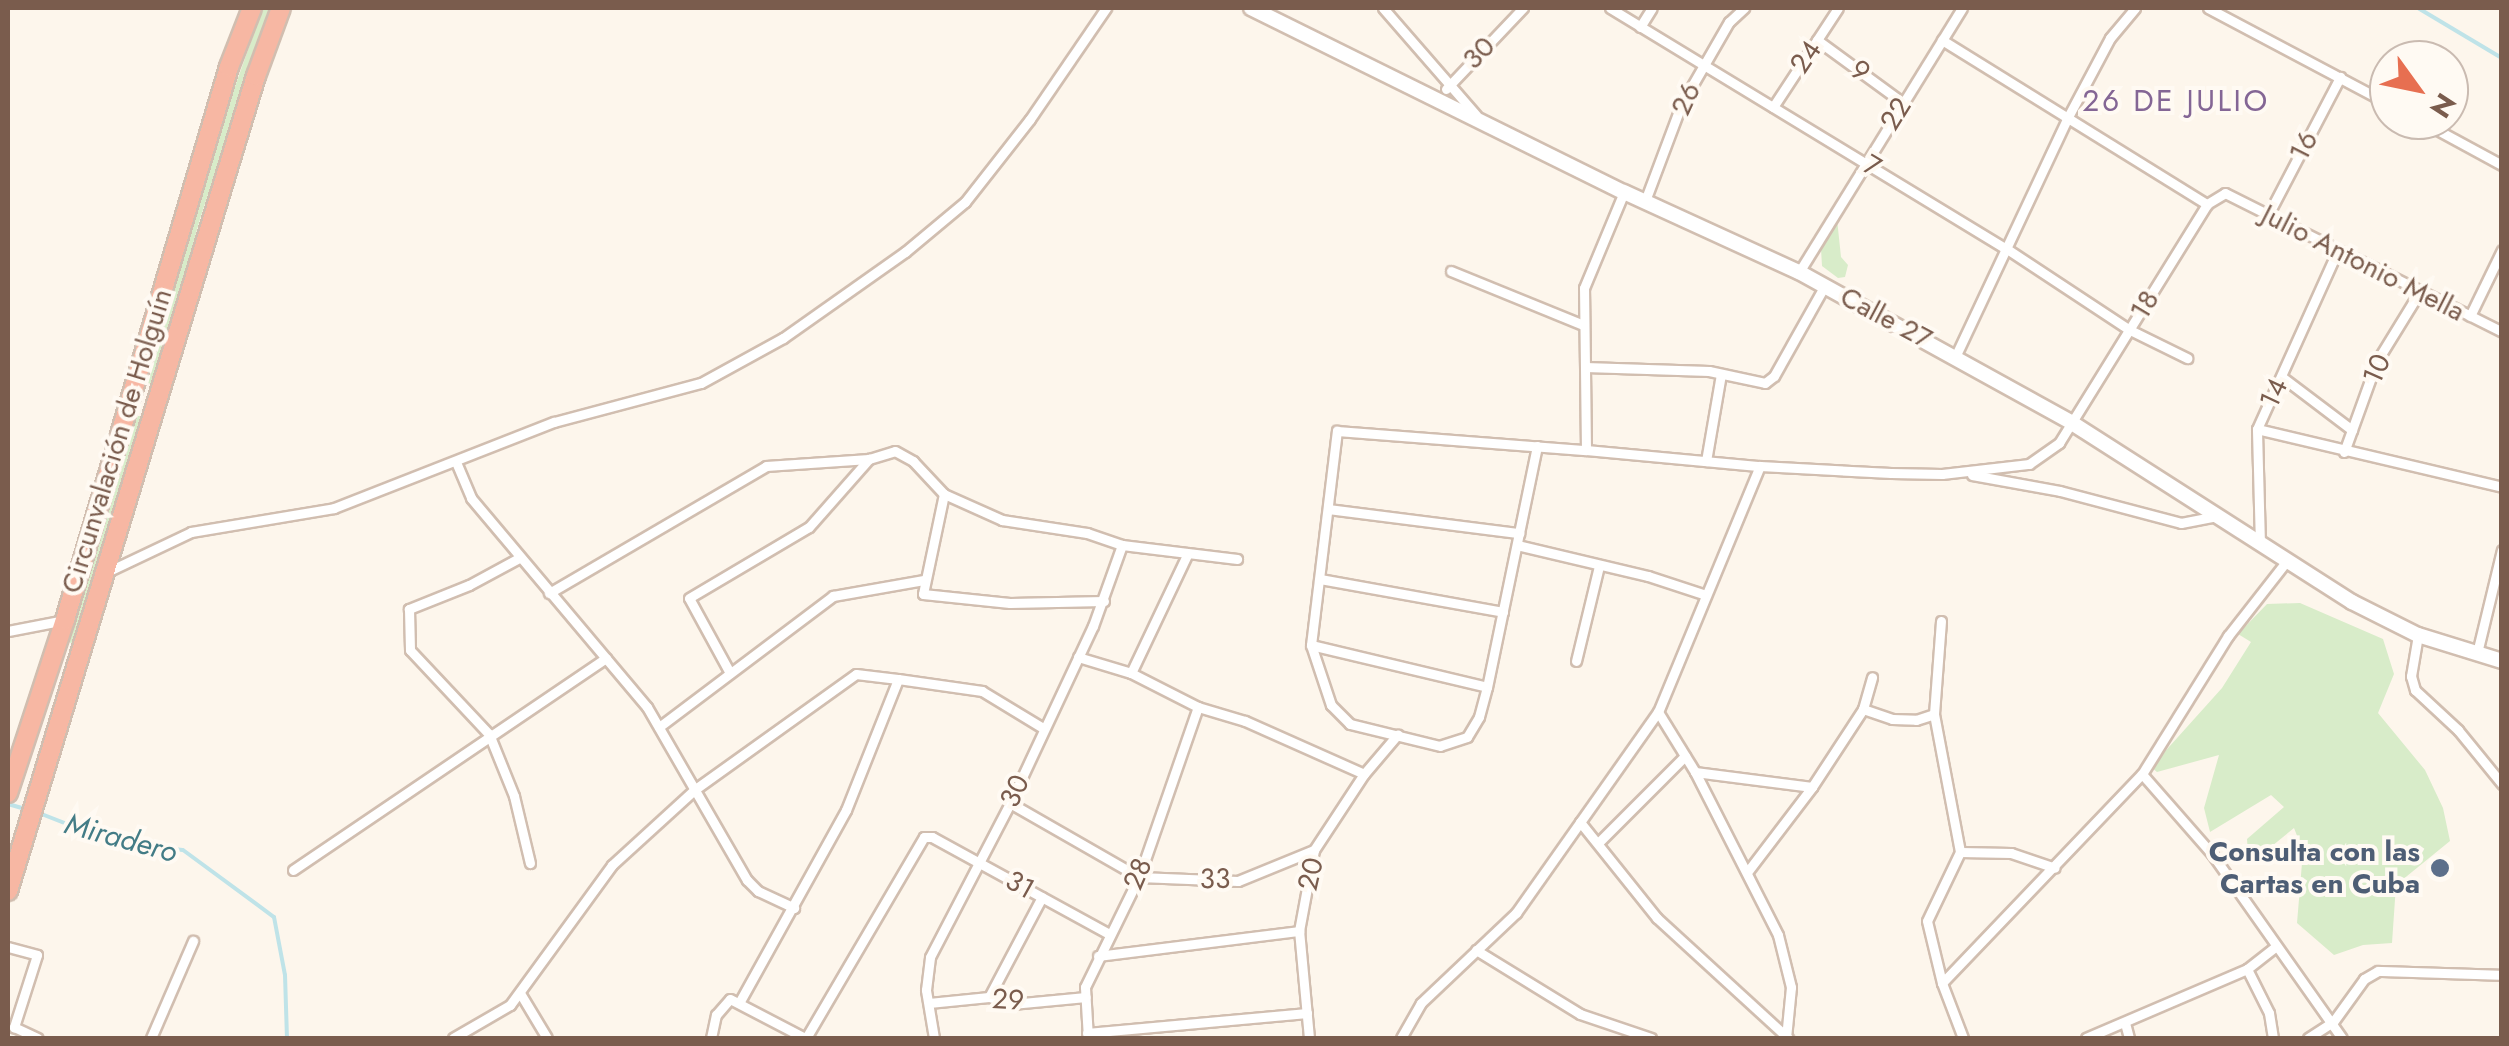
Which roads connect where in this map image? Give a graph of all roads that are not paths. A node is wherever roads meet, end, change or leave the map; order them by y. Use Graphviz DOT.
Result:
graph roads {
  1 [pos="252,8"];
  2 [pos="282,8"];
  3 [pos="1106,8"];
  4 [pos="1251,8"];
  5 [pos="1383,8"];
  6 [pos="1523,8"];
  7 [pos="1610,8"];
  8 [pos="1652,8"];
  9 [pos="1744,8"];
  10 [pos="1838,8"];
  11 [pos="1962,8"];
  12 [pos="2135,8"];
  13 [pos="2208,8"];
  14 [pos="1640,27"];
  15 [pos="1817,40"];
  16 [pos="1942,40"];
  17 [pos="1702,66"];
  18 [pos="2340,77"];
  19 [pos="1448,86"];
  20 [pos="2369,93"];
  21 [pos="1438,101"];
  22 [pos="1903,103"];
  23 [pos="1773,107"];
  24 [pos="2068,117"];
  25 [pos="1485,124"];
  26 [pos="2456,140"];
  27 [pos="1866,162"];
  28 [pos="2502,165"];
  29 [pos="1624,192"];
  30 [pos="2225,193"];
  31 [pos="1645,201"];
  32 [pos="2207,204"];
  33 [pos="2268,215"];
  34 [pos="2007,250"];
  35 [pos="2338,250"];
  36 [pos="2502,250"];
  37 [pos="1452,271"];
  38 [pos="1800,272"];
  39 [pos="1825,285"];
  40 [pos="2420,292"];
  41 [pos="2470,316"];
  42 [pos="1583,325"];
  43 [pos="2130,330"];
  44 [pos="2502,332"];
  45 [pos="1956,356"];
  46 [pos="2187,358"];
  47 [pos="1584,367"];
  48 [pos="1721,374"];
  49 [pos="2282,377"];
  50 [pos="2072,423"];
  51 [pos="2257,428"];
  52 [pos="2352,430"];
  53 [pos="1537,446"];
  54 [pos="1586,450"];
  55 [pos="2344,452"];
  56 [pos="869,459"];
  57 [pos="1706,461"];
  58 [pos="456,462"];
  59 [pos="1760,466"];
  60 [pos="1959,472"];
  61 [pos="2502,487"];
  62 [pos="944,494"];
  63 [pos="1328,508"];
  64 [pos="2218,516"];
  65 [pos="1519,533"];
  66 [pos="1122,545"];
  67 [pos="1517,545"];
  68 [pos="2260,545"];
  69 [pos="2502,550"];
  70 [pos="1187,555"];
  71 [pos="518,558"];
  72 [pos="1237,559"];
  73 [pos="2285,563"];
  74 [pos="1599,566"];
  75 [pos="106,572"];
  76 [pos="1320,579"];
  77 [pos="924,580"];
  78 [pos="549,593"];
  79 [pos="1706,595"];
  80 [pos="1104,601"];
  81 [pos="1502,612"];
  82 [pos="65,620"];
  83 [pos="1941,621"];
  84 [pos="8,630"];
  85 [pos="2418,635"];
  86 [pos="1312,645"];
  87 [pos="2478,653"];
  88 [pos="1078,657"];
  89 [pos="606,658"];
  90 [pos="2502,660"];
  91 [pos="1576,661"];
  92 [pos="730,673"];
  93 [pos="1131,673"];
  94 [pos="1872,677"];
  95 [pos="898,679"];
  96 [pos="1487,687"];
  97 [pos="1198,708"];
  98 [pos="1863,709"];
  99 [pos="1658,712"];
  100 [pos="1934,714"];
  101 [pos="659,727"];
  102 [pos="1043,728"];
  103 [pos="489,734"];
  104 [pos="1398,734"];
  105 [pos="1685,756"];
  106 [pos="1695,772"];
  107 [pos="1364,774"];
  108 [pos="2142,774"];
  109 [pos="2502,784"];
  110 [pos="1812,787"];
  111 [pos="694,790"];
  112 [pos="8,793"];
  113 [pos="1010,803"];
  114 [pos="1580,822"];
  115 [pos="1598,843"];
  116 [pos="1314,850"];
  117 [pos="1960,852"];
  118 [pos="978,862"];
  119 [pos="530,864"];
  120 [pos="2055,868"];
  121 [pos="293,870"];
  122 [pos="1748,871"];
  123 [pos="1139,877"];
  124 [pos="8,890"];
  125 [pos="1042,897"];
  126 [pos="794,908"];
  127 [pos="1298,931"];
  128 [pos="1109,934"];
  129 [pos="192,941"];
  130 [pos="8,946"];
  131 [pos="2274,948"];
  132 [pos="1476,950"];
  133 [pos="1098,956"];
  134 [pos="2247,969"];
  135 [pos="2502,976"];
  136 [pos="1942,983"];
  137 [pos="520,993"];
  138 [pos="989,997"];
  139 [pos="1086,997"];
  140 [pos="735,1001"];
  141 [pos="930,1003"];
  142 [pos="1307,1013"];
  143 [pos="2333,1022"];
  144 [pos="2125,1023"];
  145 [pos="1087,1036"];
  146 [pos="38,1038"];
  147 [pos="151,1038"];
  148 [pos="453,1038"];
  149 [pos="546,1038"];
  150 [pos="712,1038"];
  151 [pos="805,1038"];
  152 [pos="934,1038"];
  153 [pos="1308,1038"];
  154 [pos="1400,1038"];
  155 [pos="1651,1038"];
  156 [pos="1787,1038"];
  157 [pos="1964,1038"];
  158 [pos="2086,1038"];
  159 [pos="2130,1038"];
  160 [pos="2273,1038"];
  161 [pos="2308,1038"];
  162 [pos="2342,1038"];
  1 -- 82 [label="highway, Circunvalación de Holguín"];
  2 -- 75 [label="highway, Circunvalación de Holguín"];
  3 -- 58 [label="street"];
  4 -- 21 [label="main road, Calle 27"];
  5 -- 19 [label="street"];
  6 -- 19 [label="street, 30"];
  7 -- 14 [label="street, 7"];
  8 -- 14 [label="street"];
  9 -- 17 [label="street, 26"];
  10 -- 15 [label="street, 24"];
  11 -- 16 [label="street, 22"];
  12 -- 24 [label="street"];
  13 -- 18 [label="street"];
  14 -- 17 [label="street, 7"];
  15 -- 22 [label="street, 9"];
  15 -- 23 [label="street, 24"];
  16 -- 22 [label="street, 22"];
  16 -- 24 [label="street"];
  17 -- 23 [label="street, 7"];
  17 -- 31 [label="street, 26"];
  18 -- 20 [label="street"];
  18 -- 33 [label="street, 16"];
  19 -- 21 [label="street, 30"];
  19 -- 25 [label="street"];
  21 -- 25 [label="main road, Calle 27"];
  22 -- 27 [label="street, 22"];
  23 -- 27 [label="street, 7"];
  24 -- 32 [label="street"];
  24 -- 34 [label="street"];
  25 -- 29 [label="main road, Calle 27"];
  26 -- 28 [label="street"];
  27 -- 34 [label="street, 7"];
  27 -- 38 [label="street, 22"];
  29 -- 31 [label="main road, Calle 27"];
  29 -- 42 [label="street"];
  30 -- 32 [label="street, 18"];
  30 -- 33 [label="street, Julio Antonio Mella"];
  31 -- 38 [label="main road, Calle 27"];
  32 -- 43 [label="street, 18"];
  33 -- 35 [label="street, Julio Antonio Mella"];
  34 -- 43 [label="street, 7"];
  34 -- 45 [label="street"];
  35 -- 40 [label="street, Julio Antonio Mella"];
  35 -- 49 [label="street, 14"];
  36 -- 41 [label="street"];
  37 -- 42 [label="street"];
  38 -- 39 [label="main road, Calle 27"];
  39 -- 45 [label="main road, Calle 27"];
  39 -- 48 [label="street"];
  40 -- 41 [label="street, Julio Antonio Mella"];
  40 -- 52 [label="street, 10"];
  41 -- 44 [label="street, Julio Antonio Mella"];
  42 -- 47 [label="street"];
  43 -- 46 [label="street, 7"];
  43 -- 50 [label="street, 18"];
  45 -- 50 [label="main road, Calle 27"];
  47 -- 48 [label="street"];
  47 -- 54 [label="street"];
  48 -- 57 [label="street"];
  49 -- 51 [label="street, 14"];
  49 -- 52 [label="street"];
  50 -- 60 [label="street, 18"];
  50 -- 64 [label="main road, Calle 27"];
  51 -- 55 [label="street"];
  51 -- 68 [label="street, 14"];
  52 -- 55 [label="street, 10"];
  53 -- 54 [label="street"];
  53 -- 63 [label="street"];
  53 -- 65 [label="street"];
  54 -- 57 [label="street"];
  55 -- 61 [label="street"];
  56 -- 62 [label="street"];
  56 -- 78 [label="street"];
  56 -- 92 [label="street"];
  57 -- 59 [label="street"];
  58 -- 71 [label="street"];
  58 -- 75 [label="street"];
  59 -- 60 [label="street"];
  59 -- 79 [label="street"];
  60 -- 64 [label="street"];
  62 -- 66 [label="street"];
  62 -- 77 [label="street"];
  63 -- 65 [label="street"];
  63 -- 76 [label="street"];
  64 -- 68 [label="main road, Calle 27"];
  65 -- 67 [label="street"];
  66 -- 70 [label="street"];
  66 -- 80 [label="street, 30"];
  67 -- 74 [label="street"];
  67 -- 81 [label="street"];
  68 -- 73 [label="main road, Calle 27"];
  69 -- 87 [label="street"];
  70 -- 72 [label="street"];
  70 -- 93 [label="street"];
  71 -- 78 [label="street"];
  71 -- 103 [label="street"];
  73 -- 85 [label="main road, Calle 27"];
  73 -- 108 [label="street"];
  74 -- 79 [label="street"];
  74 -- 91 [label="street"];
  75 -- 124 [label="highway, Circunvalación de Holguín"];
  76 -- 81 [label="street"];
  76 -- 86 [label="street"];
  77 -- 80 [label="street"];
  77 -- 92 [label="street"];
  78 -- 89 [label="street"];
  79 -- 99 [label="street"];
  80 -- 88 [label="street, 30"];
  81 -- 96 [label="street"];
  82 -- 84 [label="street"];
  82 -- 112 [label="highway, Circunvalación de Holguín"];
  83 -- 100 [label="street"];
  85 -- 87 [label="main road, Calle 27"];
  85 -- 109 [label="street"];
  86 -- 96 [label="street"];
  86 -- 104 [label="street"];
  87 -- 90 [label="main road, Calle 27"];
  88 -- 93 [label="street"];
  88 -- 102 [label="street, 30"];
  89 -- 101 [label="street"];
  89 -- 103 [label="street"];
  92 -- 101 [label="street"];
  93 -- 97 [label="street"];
  94 -- 98 [label="street"];
  95 -- 102 [label="street"];
  95 -- 111 [label="street"];
  95 -- 126 [label="street"];
  96 -- 104 [label="street"];
  97 -- 107 [label="street"];
  97 -- 123 [label="street, 28"];
  98 -- 100 [label="street"];
  98 -- 110 [label="street"];
  99 -- 105 [label="street"];
  99 -- 114 [label="street"];
  100 -- 117 [label="street"];
  101 -- 111 [label="street"];
  102 -- 113 [label="street, 30"];
  103 -- 119 [label="street"];
  103 -- 121 [label="street"];
  104 -- 107 [label="street, 20"];
  105 -- 106 [label="street"];
  105 -- 115 [label="street"];
  106 -- 110 [label="street"];
  106 -- 122 [label="street"];
  107 -- 116 [label="street, 20"];
  108 -- 120 [label="street"];
  108 -- 131 [label="street"];
  110 -- 122 [label="street"];
  111 -- 126 [label="street"];
  111 -- 137 [label="street"];
  113 -- 118 [label="street, 30"];
  113 -- 123 [label="street, 33"];
  114 -- 115 [label="street"];
  114 -- 132 [label="street"];
  115 -- 156 [label="street"];
  116 -- 123 [label="street, 33"];
  116 -- 127 [label="street, 20"];
  117 -- 120 [label="street"];
  117 -- 136 [label="street"];
  118 -- 125 [label="street, 31"];
  118 -- 141 [label="street, 30"];
  118 -- 151 [label="street, 31"];
  120 -- 136 [label="street"];
  122 -- 156 [label="street"];
  123 -- 128 [label="street, 28"];
  125 -- 128 [label="street, 31"];
  125 -- 138 [label="street"];
  126 -- 140 [label="street"];
  127 -- 133 [label="street"];
  127 -- 142 [label="street, 20"];
  128 -- 133 [label="street, 28"];
  129 -- 147 [label="street"];
  130 -- 146 [label="street"];
  131 -- 134 [label="street"];
  131 -- 143 [label="street"];
  132 -- 154 [label="street"];
  132 -- 155 [label="street"];
  133 -- 139 [label="street, 28"];
  134 -- 144 [label="street"];
  134 -- 160 [label="street"];
  135 -- 143 [label="street"];
  136 -- 157 [label="street"];
  137 -- 148 [label="street"];
  137 -- 149 [label="street"];
  138 -- 139 [label="street, 29"];
  138 -- 141 [label="street, 29"];
  139 -- 145 [label="street, 28"];
  140 -- 150 [label="street"];
  140 -- 151 [label="street"];
  141 -- 152 [label="street, 30"];
  142 -- 145 [label="street"];
  142 -- 153 [label="street, 20"];
  143 -- 161 [label="street"];
  143 -- 162 [label="street"];
  144 -- 158 [label="street"];
  144 -- 159 [label="street"];
}
